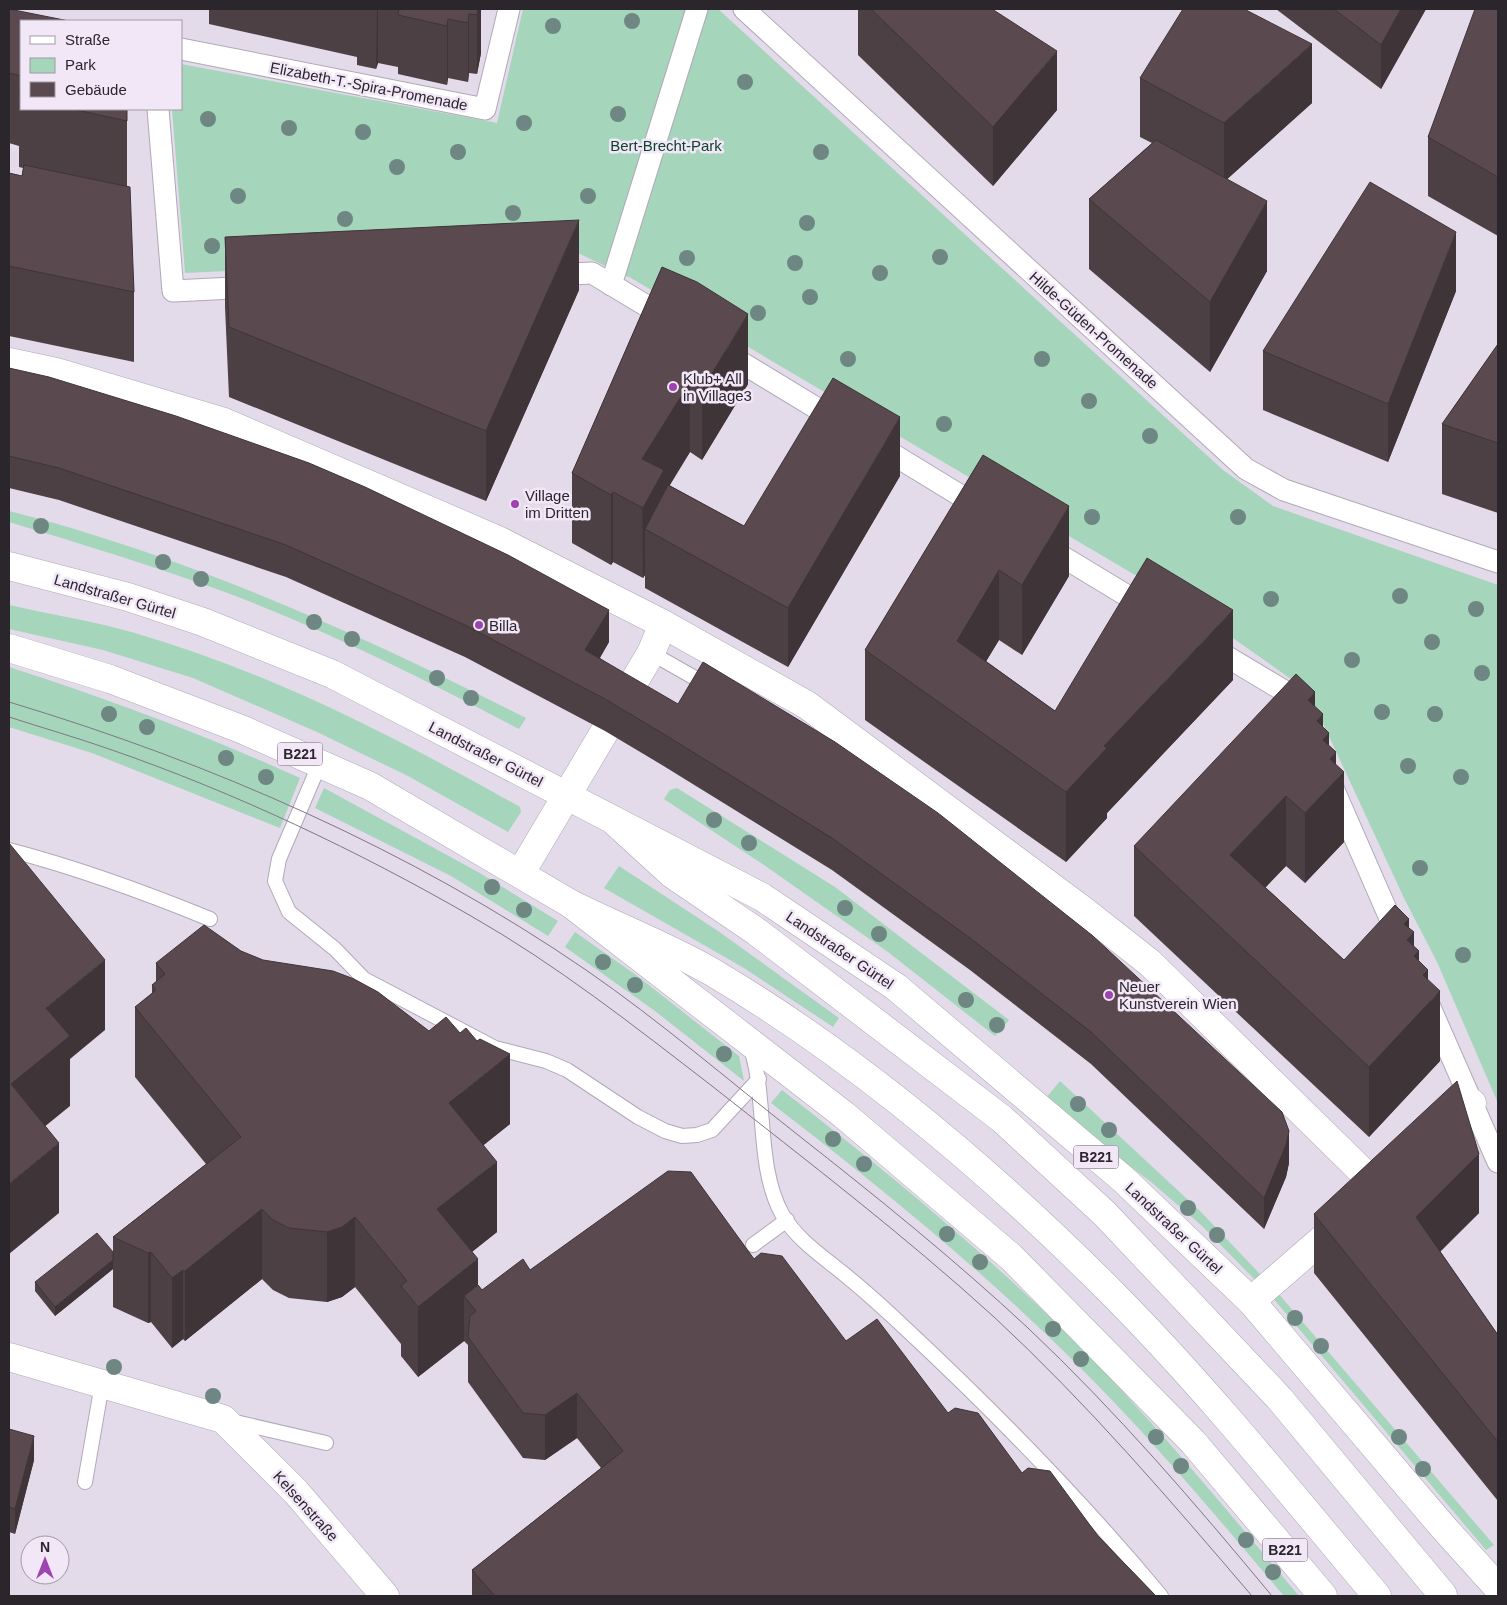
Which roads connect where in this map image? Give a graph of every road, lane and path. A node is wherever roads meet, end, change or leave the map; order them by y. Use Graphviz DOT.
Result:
graph roads {
  1 [pos="509,9"];
  2 [pos="696,9"];
  3 [pos="744,9"];
  4 [pos="182,49"];
  5 [pos="158,110"];
  6 [pos="532,275"];
  7 [pos="611,284"];
  8 [pos="273,286"];
  9 [pos="684,329"];
  10 [pos="709,344"];
  11 [pos="9,362"];
  12 [pos="382,490"];
  13 [pos="354,494"];
  14 [pos="1002,520"];
  15 [pos="1028,536"];
  16 [pos="1498,562"];
  17 [pos="9,566"];
  18 [pos="1164,618"];
  19 [pos="663,624"];
  20 [pos="1189,633"];
  21 [pos="9,648"];
  22 [pos="651,653"];
  23 [pos="722,693"];
  24 [pos="622,702"];
  25 [pos="605,731"];
  26 [pos="1307,731"];
  27 [pos="320,763"];
  28 [pos="1323,767"];
  29 [pos="566,796"];
  30 [pos="613,820"];
  31 [pos="9,850"];
  32 [pos="520,874"];
  33 [pos="571,904"];
  34 [pos="210,919"];
  35 [pos="1408,957"];
  36 [pos="1420,984"];
  37 [pos="749,1041"];
  38 [pos="759,1079"];
  39 [pos="1472,1103"];
  40 [pos="1422,1149"];
  41 [pos="1498,1162"];
  42 [pos="1401,1169"];
  43 [pos="1380,1189"];
  44 [pos="787,1220"];
  45 [pos="753,1246"];
  46 [pos="1252,1300"];
  47 [pos="9,1357"];
  48 [pos="102,1384"];
  49 [pos="223,1419"];
  50 [pos="326,1443"];
  51 [pos="85,1482"];
  52 [pos="1498,1588"];
  53 [pos="1443,1595"];
  54 [pos="385,1596"];
  55 [pos="1161,1596"];
  56 [pos="1323,1596"];
  57 [pos="1377,1596"];
  1 -- 4 [label="street, Elizabeth-T.-Spira-Promenade"];
  2 -- 7 [label="street"];
  3 -- 16 [label="street, Hilde-Güden-Promenade"];
  5 -- 8 [label="street"];
  6 -- 7 [label="street"];
  7 -- 9 [label="street"];
  10 -- 14 [label="street"];
  11 -- 12 [label="main road"];
  12 -- 13 [label="lane"];
  12 -- 19 [label="main road"];
  15 -- 18 [label="street"];
  17 -- 29 [label="main road, Landstraßer Gürtel / B221"];
  19 -- 22 [label="main road"];
  19 -- 43 [label="main road"];
  20 -- 26 [label="street"];
  21 -- 27 [label="main road, B221"];
  22 -- 23 [label="lane"];
  22 -- 24 [label="main road"];
  25 -- 29 [label="main road"];
  27 -- 32 [label="main road, B221"];
  27 -- 38 [label="lane"];
  28 -- 35 [label="street"];
  29 -- 30 [label="main road, Landstraßer Gürtel / B221"];
  29 -- 32 [label="main road"];
  30 -- 46 [label="main road, Landstraßer Gürtel / B221"];
  30 -- 53 [label="main road"];
  31 -- 34 [label="lane"];
  32 -- 33 [label="main road, B221"];
  33 -- 37 [label="main road, B221"];
  33 -- 57 [label="main road"];
  36 -- 39 [label="street"];
  37 -- 38 [label="lane"];
  37 -- 56 [label="main road, B221"];
  38 -- 44 [label="lane"];
  39 -- 40 [label="main road"];
  39 -- 41 [label="street"];
  42 -- 43 [label="main road"];
  43 -- 46 [label="main road"];
  44 -- 45 [label="lane"];
  44 -- 55 [label="lane"];
  46 -- 52 [label="main road, Landstraßer Gürtel / B221"];
  47 -- 48 [label="main road, Kelsenstraße"];
  48 -- 49 [label="main road, Kelsenstraße"];
  48 -- 51 [label="lane"];
  49 -- 50 [label="lane, Kelsenstraße"];
  49 -- 54 [label="main road, Kelsenstraße"];
}
